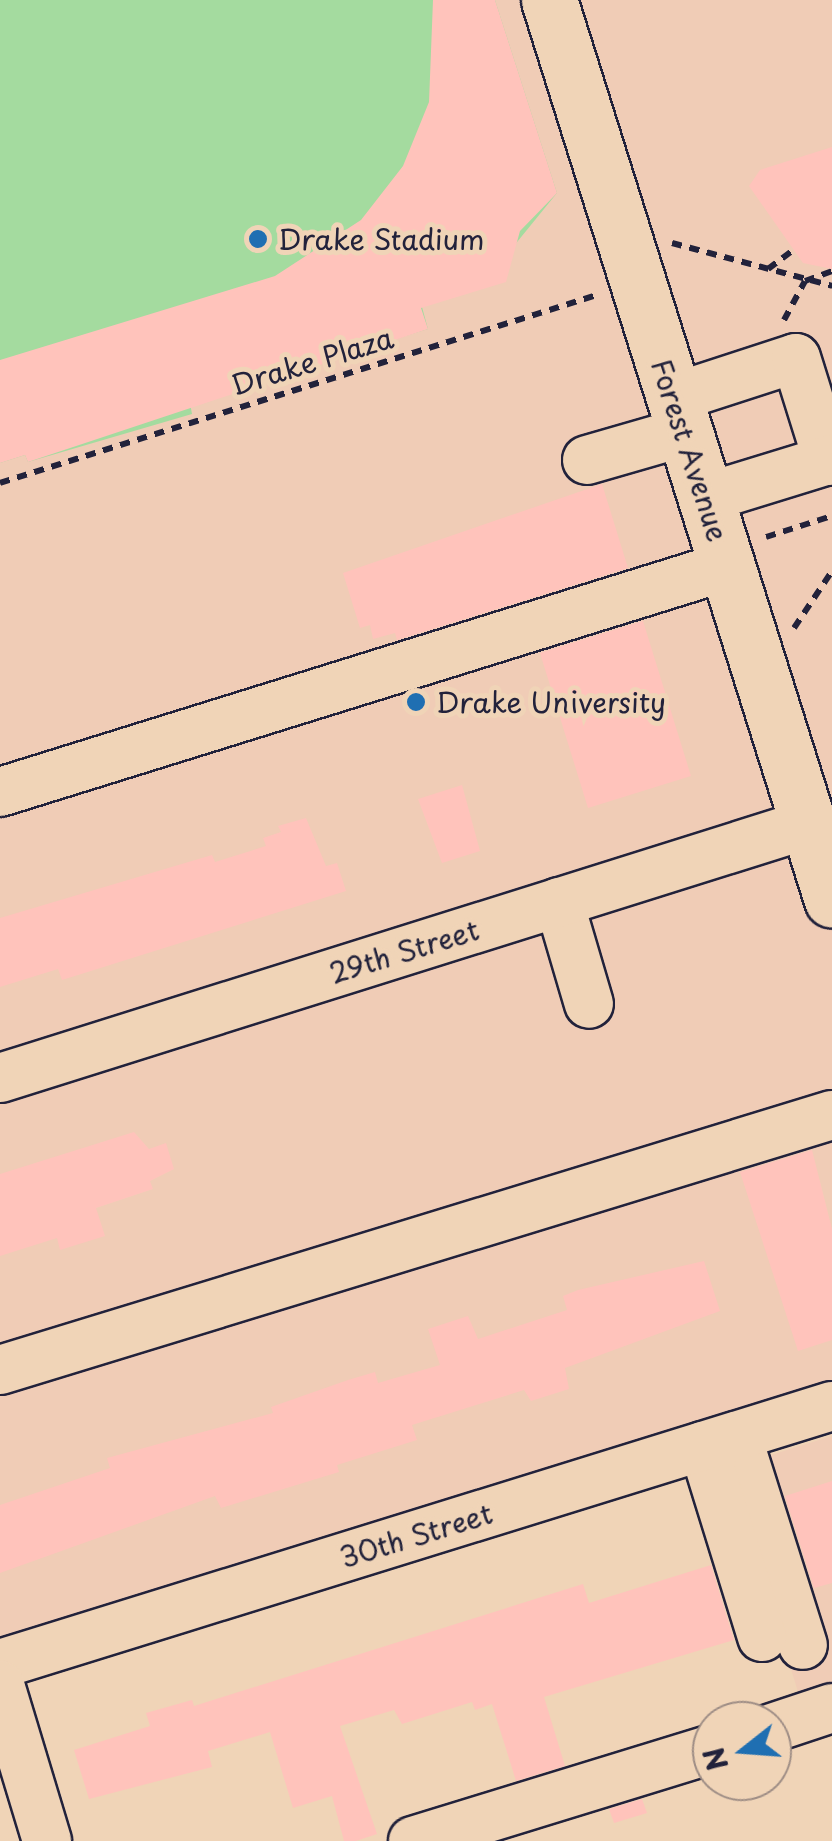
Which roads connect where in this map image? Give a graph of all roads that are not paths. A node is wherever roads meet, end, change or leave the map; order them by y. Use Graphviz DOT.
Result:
graph roads {
  1 [pos="549,0"];
  2 [pos="679,415"];
  3 [pos="587,460"];
  4 [pos="830,460"];
  5 [pos="705,498"];
  6 [pos="746,552"];
  7 [pos="0,792"];
  8 [pos="808,824"];
  9 [pos="832,900"];
  10 [pos="560,902"];
  11 [pos="589,1004"];
  12 [pos="0,1078"];
  13 [pos="832,1115"];
  14 [pos="0,1370"];
  15 [pos="832,1406"];
  16 [pos="720,1441"];
  17 [pos="783,1641"];
  18 [pos="0,1664"];
  19 [pos="0,1684"];
  20 [pos="832,1708"];
  21 [pos="792,1721"];
  22 [pos="692,1755"];
  23 [pos="48,1841"];
  24 [pos="413,1841"];
  1 -- 2 [label="main road, Forest Avenue"];
  2 -- 3 [label="street"];
  2 -- 4 [label="street"];
  2 -- 5 [label="main road, Forest Avenue"];
  4 -- 5 [label="street"];
  5 -- 6 [label="main road, Forest Avenue"];
  6 -- 7 [label="street"];
  6 -- 8 [label="main road, Forest Avenue"];
  8 -- 9 [label="main road, Forest Avenue"];
  8 -- 10 [label="street, 29th Street"];
  10 -- 11 [label="street"];
  10 -- 12 [label="street, 29th Street"];
  13 -- 14 [label="street"];
  15 -- 16 [label="street, 30th Street"];
  16 -- 17 [label="street"];
  16 -- 18 [label="street, 30th Street"];
  19 -- 23 [label="street"];
  20 -- 21 [label="street"];
  22 -- 24 [label="street"];
}
